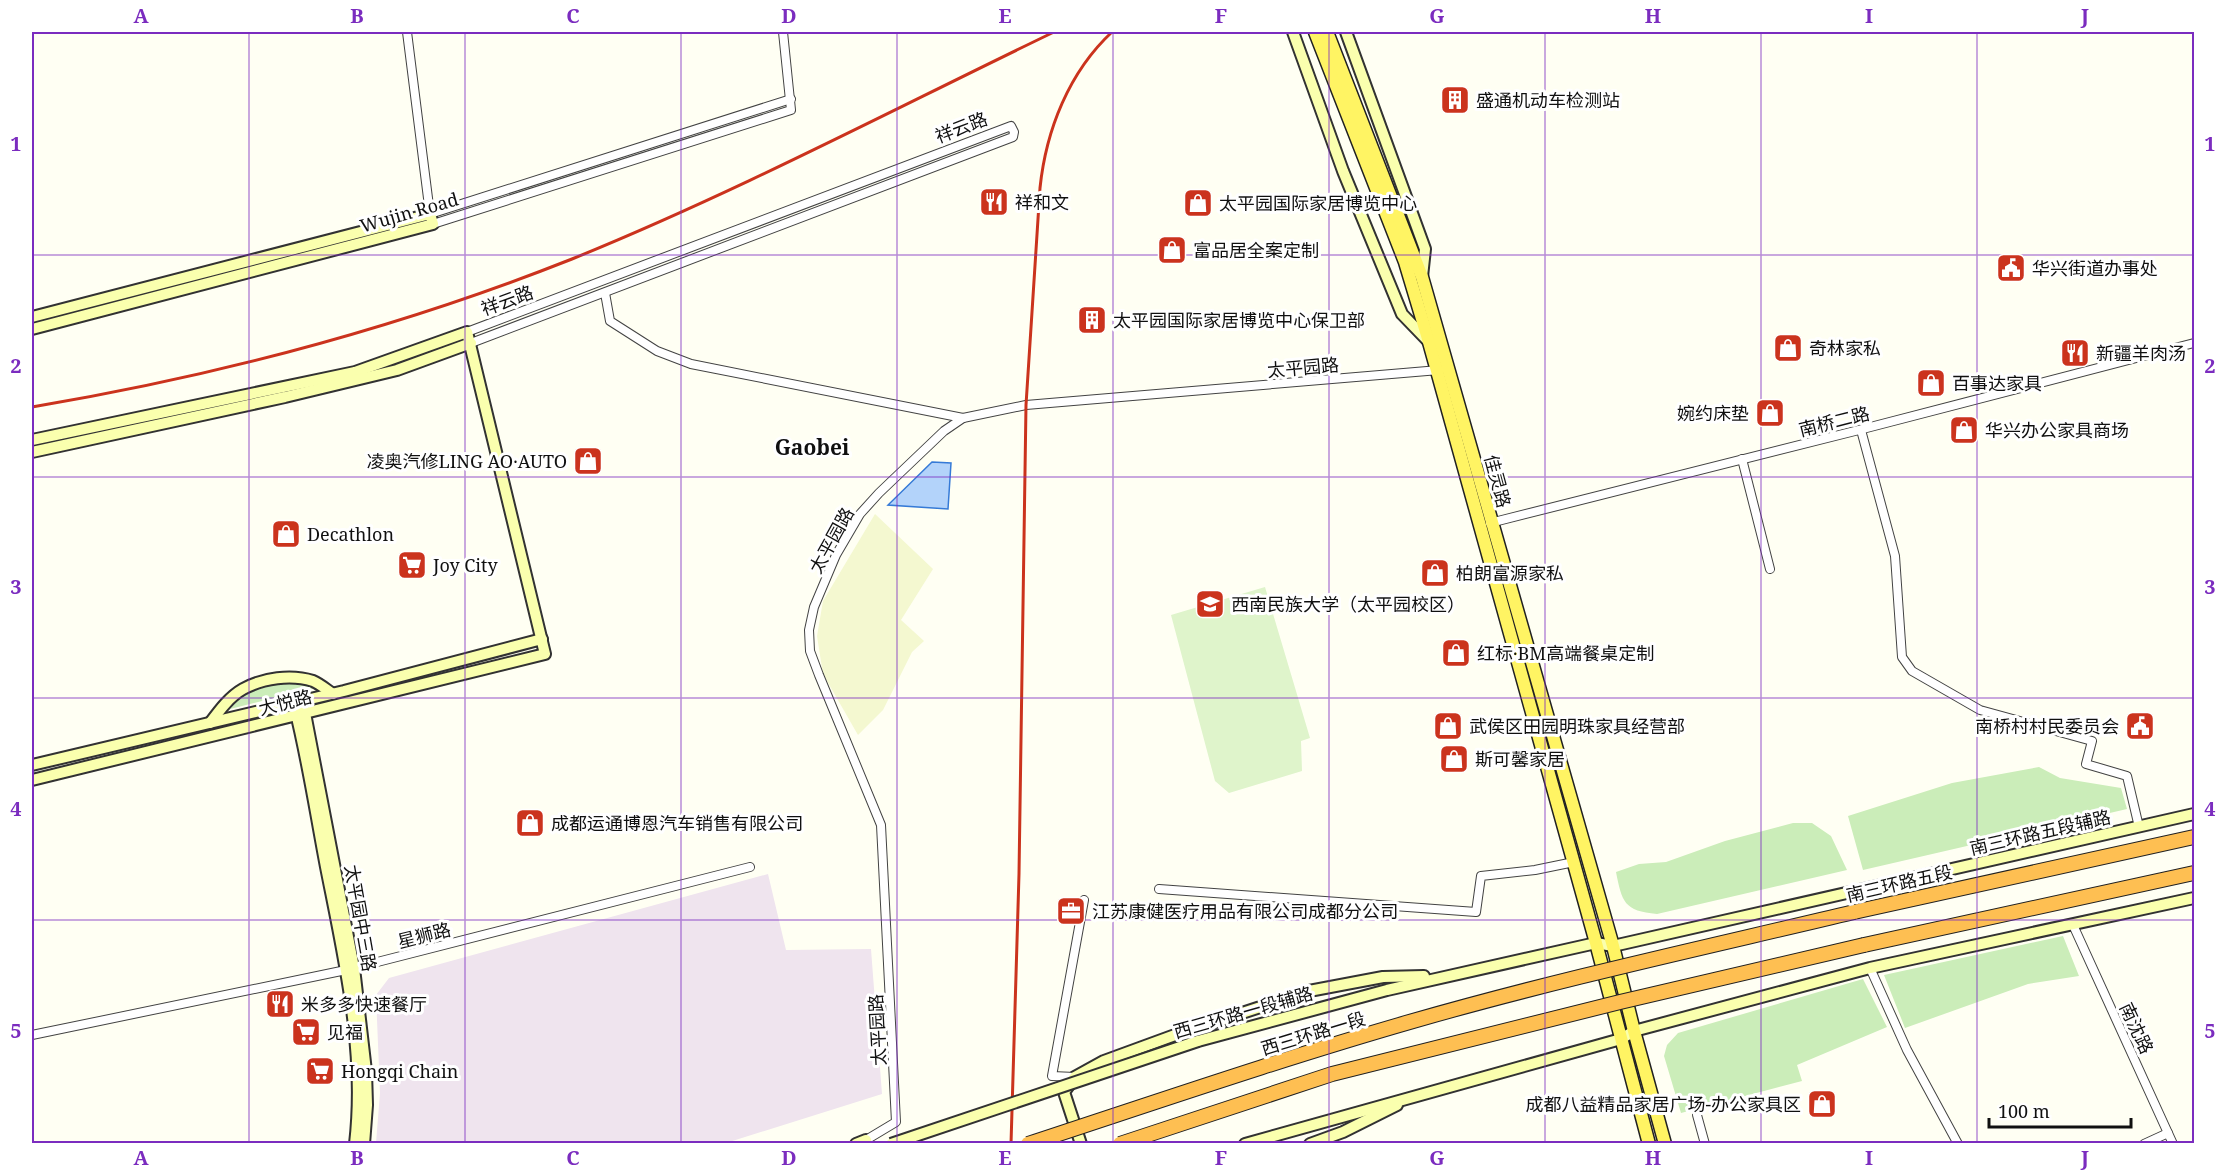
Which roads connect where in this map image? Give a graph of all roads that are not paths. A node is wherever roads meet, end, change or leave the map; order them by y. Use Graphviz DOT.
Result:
graph roads {
  1 [pos="407,32"];
  2 [pos="783,32"];
  3 [pos="1293,32"];
  4 [pos="1315,32"];
  5 [pos="1327,32"];
  6 [pos="1346,32"];
  7 [pos="791,99"];
  8 [pos="431,219"];
  9 [pos="1410,260"];
  10 [pos="1422,277"];
  11 [pos="605,292"];
  12 [pos="32,317"];
  13 [pos="32,329"];
  14 [pos="467,332"];
  15 [pos="1429,342"];
  16 [pos="471,343"];
  17 [pos="2194,343"];
  18 [pos="1443,370"];
  19 [pos="963,418"];
  20 [pos="1861,430"];
  21 [pos="32,440"];
  22 [pos="32,452"];
  23 [pos="1742,459"];
  24 [pos="1485,523"];
  25 [pos="1770,569"];
  26 [pos="542,639"];
  27 [pos="333,694"];
  28 [pos="298,702"];
  29 [pos="301,715"];
  30 [pos="210,723"];
  31 [pos="32,765"];
  32 [pos="32,780"];
  33 [pos="2194,814"];
  34 [pos="2139,827"];
  35 [pos="2194,837"];
  36 [pos="1574,862"];
  37 [pos="750,867"];
  38 [pos="2194,873"];
  39 [pos="1159,889"];
  40 [pos="2194,898"];
  41 [pos="1084,900"];
  42 [pos="2073,925"];
  43 [pos="1596,944"];
  44 [pos="1613,946"];
  45 [pos="1870,968"];
  46 [pos="350,969"];
  47 [pos="1612,970"];
  48 [pos="1449,976"];
  49 [pos="1634,1031"];
  50 [pos="32,1035"];
  51 [pos="1622,1039"];
  52 [pos="1075,1077"];
  53 [pos="1420,1094"];
  54 [pos="1697,1115"];
  55 [pos="2168,1132"];
  56 [pos="863,1142"];
  57 [pos="355,1143"];
  58 [pos="364,1143"];
  59 [pos="891,1143"];
  60 [pos="1028,1143"];
  61 [pos="1081,1143"];
  62 [pos="1120,1143"];
  63 [pos="1245,1143"];
  64 [pos="1310,1143"];
  65 [pos="1649,1143"];
  66 [pos="1665,1143"];
  67 [pos="1705,1143"];
  68 [pos="1958,1143"];
  69 [pos="2145,1143"];
  70 [pos="2173,1143"];
  1 -- 8 [label="street"];
  2 -- 7 [label="street"];
  3 -- 15 [label="street"];
  4 -- 9 [label="main road, 佳灵路"];
  5 -- 9 [label="main road, 佳灵路"];
  6 -- 10 [label="street"];
  7 -- 8 [label="street, Wujin Road"];
  7 -- 8 [label="street, Wujin Road"];
  8 -- 12 [label="street, Wujin Road"];
  8 -- 13 [label="street, Wujin Road"];
  9 -- 10 [label="main road, 佳灵路"];
  9 -- 15 [label="main road, 佳灵路"];
  10 -- 18 [label="main road, 佳灵路"];
  11 -- 14 [label="street, 祥云路"];
  11 -- 16 [label="street, 祥云路"];
  11 -- 19 [label="street"];
  14 -- 16 [label="street"];
  14 -- 21 [label="street, 祥云路"];
  15 -- 18 [label="main road, 佳灵路"];
  16 -- 22 [label="street, 祥云路"];
  16 -- 26 [label="street"];
  17 -- 20 [label="street, 南桥二路"];
  18 -- 19 [label="street, 太平园路"];
  18 -- 24 [label="main road, 佳灵路"];
  19 -- 56 [label="street, 太平园路"];
  20 -- 23 [label="street, 南桥二路"];
  20 -- 34 [label="street"];
  23 -- 24 [label="street, 南桥二路"];
  23 -- 25 [label="street"];
  24 -- 36 [label="main road, 佳灵路"];
  24 -- 44 [label="main road, 佳灵路"];
  26 -- 27 [label="street"];
  26 -- 29 [label="street, 大悦路"];
  27 -- 28 [label="street"];
  27 -- 30 [label="street"];
  28 -- 29 [label="street, 太平园中三路"];
  28 -- 30 [label="street"];
  29 -- 32 [label="street, 大悦路"];
  29 -- 46 [label="street, 太平园中三路"];
  30 -- 31 [label="street"];
  33 -- 34 [label="street, 南三环路五段辅路"];
  34 -- 44 [label="street, 南三环路五段辅路"];
  35 -- 47 [label="highway, 南三环路五段, bridge"];
  36 -- 39 [label="street"];
  36 -- 43 [label="main road, 佳灵路"];
  37 -- 46 [label="street, 星狮路"];
  38 -- 62 [label="highway, bridge"];
  40 -- 42 [label="street"];
  41 -- 52 [label="street"];
  42 -- 45 [label="street"];
  42 -- 55 [label="street, 南沈路"];
  43 -- 44 [label="street, 西三环路一段辅路"];
  43 -- 48 [label="street, 西三环路一段辅路"];
  43 -- 51 [label="main road, 佳灵路"];
  44 -- 49 [label="main road, 佳灵路"];
  45 -- 49 [label="street"];
  45 -- 68 [label="street"];
  46 -- 50 [label="street, 星狮路"];
  46 -- 57 [label="street, 太平园中三路"];
  46 -- 58 [label="street, 太平园中三路"];
  47 -- 60 [label="highway, 西三环路一段, bridge"];
  48 -- 52 [label="street"];
  48 -- 59 [label="street, 西三环路一段辅路, bridge"];
  49 -- 51 [label="street"];
  49 -- 66 [label="main road, 佳灵路"];
  51 -- 53 [label="street"];
  51 -- 65 [label="main road, 佳灵路"];
  52 -- 61 [label="street"];
  53 -- 63 [label="street"];
  53 -- 64 [label="street"];
  54 -- 67 [label="street"];
  55 -- 69 [label="street"];
  55 -- 70 [label="street, 南沈路"];
}
